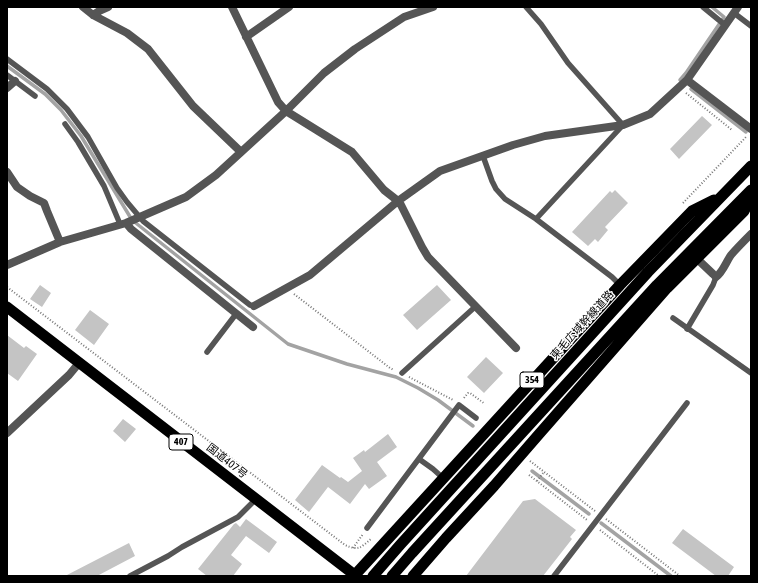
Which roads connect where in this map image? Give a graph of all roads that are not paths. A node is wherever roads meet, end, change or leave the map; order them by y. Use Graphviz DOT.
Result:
graph roads {
  1 [pos="83,7"];
  2 [pos="108,7"];
  3 [pos="232,7"];
  4 [pos="289,7"];
  5 [pos="433,7"];
  6 [pos="526,7"];
  7 [pos="703,7"];
  8 [pos="736,10"];
  9 [pos="94,15"];
  10 [pos="725,25"];
  11 [pos="751,26"];
  12 [pos="246,37"];
  13 [pos="7,59"];
  14 [pos="7,75"];
  15 [pos="687,80"];
  16 [pos="15,81"];
  17 [pos="7,88"];
  18 [pos="35,96"];
  19 [pos="286,111"];
  20 [pos="65,124"];
  21 [pos="623,125"];
  22 [pos="750,132"];
  23 [pos="241,152"];
  24 [pos="483,156"];
  25 [pos="751,166"];
  26 [pos="7,172"];
  27 [pos="751,190"];
  28 [pos="721,197"];
  29 [pos="751,197"];
  30 [pos="398,201"];
  31 [pos="139,216"];
  32 [pos="536,219"];
  33 [pos="123,223"];
  34 [pos="751,234"];
  35 [pos="60,242"];
  36 [pos="693,255"];
  37 [pos="7,265"];
  38 [pos="716,277"];
  39 [pos="620,285"];
  40 [pos="254,306"];
  41 [pos="476,306"];
  42 [pos="7,307"];
  43 [pos="236,314"];
  44 [pos="673,318"];
  45 [pos="253,327"];
  46 [pos="687,329"];
  47 [pos="516,348"];
  48 [pos="207,352"];
  49 [pos="79,363"];
  50 [pos="402,373"];
  51 [pos="751,373"];
  52 [pos="687,403"];
  53 [pos="476,418"];
  54 [pos="7,433"];
  55 [pos="419,458"];
  56 [pos="443,478"];
  57 [pos="256,499"];
  58 [pos="367,528"];
  59 [pos="130,576"];
  60 [pos="355,576"];
  61 [pos="372,576"];
  62 [pos="392,576"];
  63 [pos="412,576"];
  64 [pos="554,576"];
  1 -- 9 [label="street"];
  2 -- 9 [label="street"];
  3 -- 12 [label="street"];
  4 -- 12 [label="street"];
  5 -- 19 [label="street"];
  6 -- 21 [label="lane"];
  7 -- 10 [label="lane"];
  8 -- 10 [label="street"];
  8 -- 11 [label="lane"];
  9 -- 23 [label="street"];
  10 -- 15 [label="street"];
  12 -- 19 [label="street"];
  13 -- 31 [label="lane"];
  14 -- 16 [label="lane"];
  15 -- 21 [label="street"];
  15 -- 22 [label="street"];
  16 -- 17 [label="street"];
  16 -- 18 [label="lane"];
  19 -- 23 [label="street"];
  19 -- 30 [label="street"];
  20 -- 33 [label="lane"];
  21 -- 24 [label="street"];
  21 -- 32 [label="lane"];
  23 -- 31 [label="street"];
  24 -- 30 [label="street"];
  24 -- 32 [label="lane"];
  25 -- 28 [label="highway, 東毛広域幹線道路 / 354"];
  26 -- 35 [label="street"];
  27 -- 36 [label="highway, 354"];
  28 -- 39 [label="highway, 354"];
  28 -- 61 [label="highway, 東毛広域幹線道路 / 354"];
  29 -- 36 [label="highway, 354"];
  30 -- 40 [label="street"];
  30 -- 41 [label="street"];
  31 -- 33 [label="street"];
  31 -- 40 [label="lane"];
  32 -- 39 [label="lane"];
  33 -- 35 [label="street"];
  33 -- 43 [label="street"];
  34 -- 38 [label="street"];
  35 -- 37 [label="street"];
  36 -- 38 [label="street"];
  36 -- 62 [label="highway, 354"];
  36 -- 63 [label="highway, 354"];
  38 -- 46 [label="lane"];
  39 -- 56 [label="highway, 354"];
  41 -- 47 [label="street"];
  41 -- 50 [label="lane"];
  42 -- 49 [label="highway, 国道407号 / 407"];
  43 -- 45 [label="street"];
  43 -- 48 [label="lane"];
  44 -- 46 [label="lane"];
  46 -- 51 [label="lane"];
  49 -- 54 [label="street"];
  49 -- 57 [label="highway, 国道407号 / 407"];
  52 -- 64 [label="lane"];
  53 -- 55 [label="lane"];
  55 -- 56 [label="lane"];
  55 -- 58 [label="lane"];
  56 -- 60 [label="highway, 354"];
  57 -- 59 [label="lane"];
  57 -- 60 [label="highway, 国道407号 / 407"];
}
